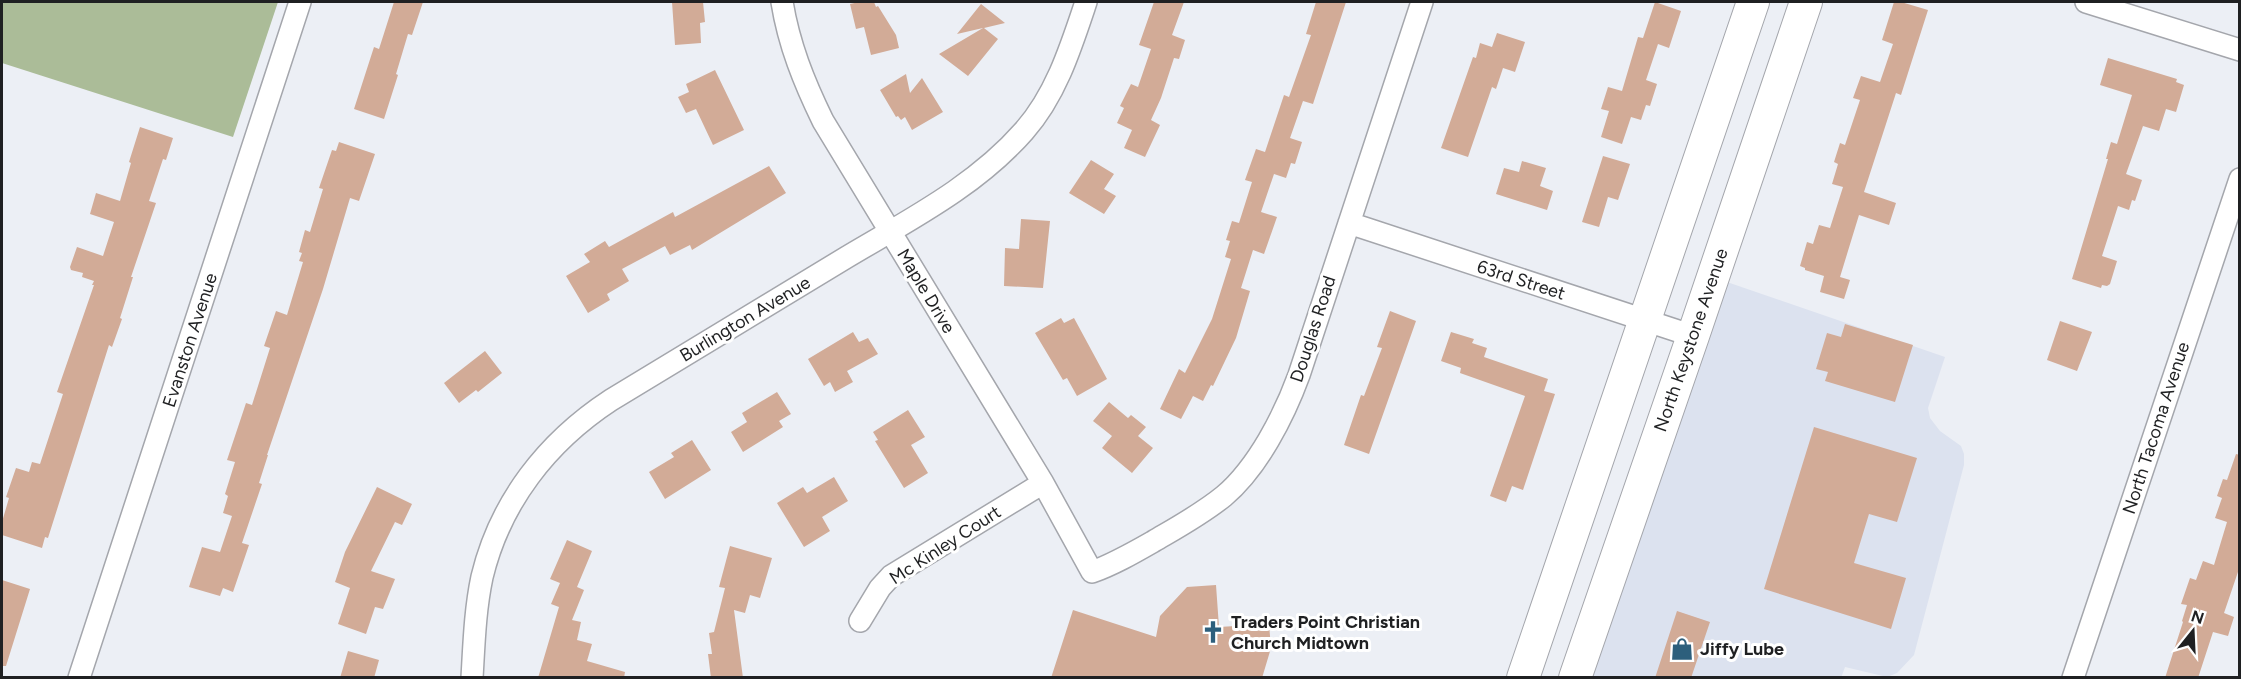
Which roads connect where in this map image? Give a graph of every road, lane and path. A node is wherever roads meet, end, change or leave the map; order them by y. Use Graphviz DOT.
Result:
graph roads {
  1 [pos="300,2"];
  2 [pos="782,2"];
  3 [pos="1086,2"];
  4 [pos="1422,2"];
  5 [pos="1753,2"];
  6 [pos="1806,2"];
  7 [pos="2086,2"];
  8 [pos="2240,50"];
  9 [pos="2240,179"];
  10 [pos="1349,223"];
  11 [pos="890,232"];
  12 [pos="1646,320"];
  13 [pos="1693,336"];
  14 [pos="1043,483"];
  15 [pos="1092,572"];
  16 [pos="860,621"];
  17 [pos="79,678"];
  18 [pos="472,678"];
  19 [pos="1523,678"];
  20 [pos="1575,678"];
  21 [pos="2073,678"];
  1 -- 17 [label="street, Evanston Avenue"];
  2 -- 11 [label="street, Maple Drive"];
  3 -- 11 [label="street, Burlington Avenue"];
  4 -- 10 [label="street, Douglas Road"];
  5 -- 12 [label="main road"];
  6 -- 13 [label="main road, North Keystone Avenue"];
  7 -- 8 [label="street"];
  9 -- 21 [label="street, North Tacoma Avenue"];
  10 -- 12 [label="street, 63rd Street"];
  10 -- 15 [label="street, Douglas Road"];
  11 -- 14 [label="street, Maple Drive"];
  11 -- 18 [label="street, Burlington Avenue"];
  12 -- 13 [label="street, 63rd Street"];
  12 -- 19 [label="main road"];
  13 -- 20 [label="main road, North Keystone Avenue"];
  14 -- 15 [label="street, Maple Drive"];
  14 -- 16 [label="street, Mc Kinley Court"];
}
